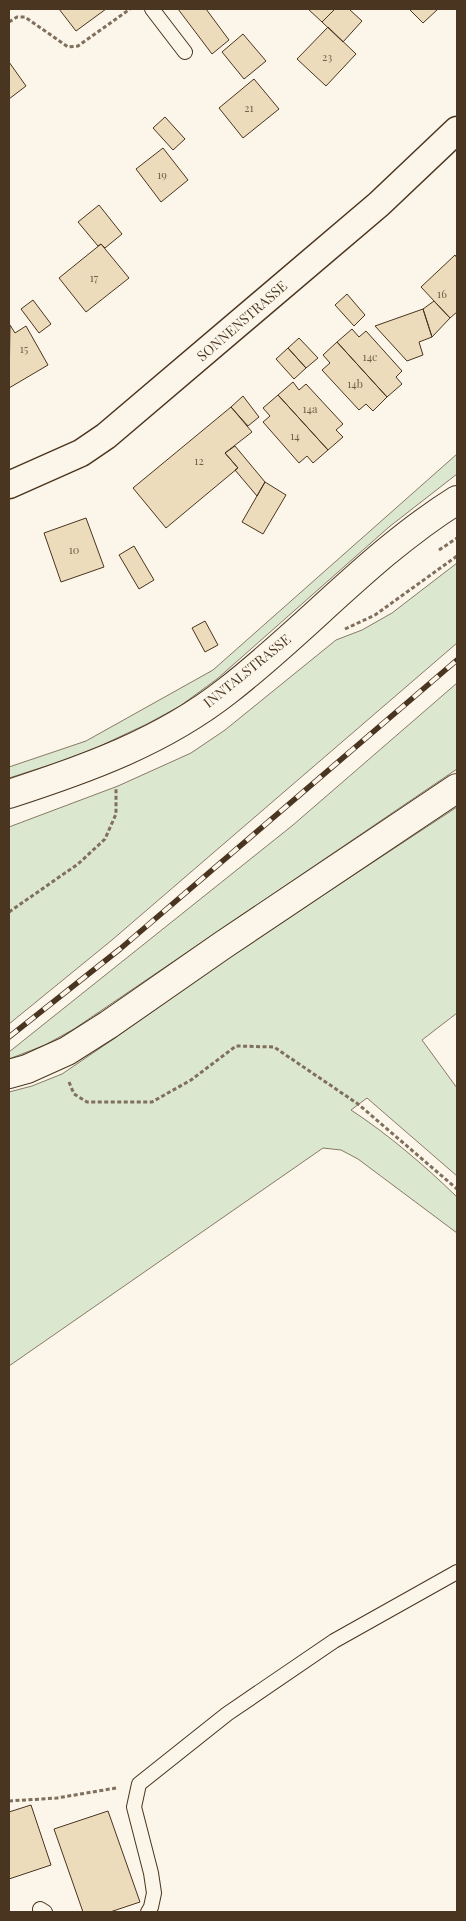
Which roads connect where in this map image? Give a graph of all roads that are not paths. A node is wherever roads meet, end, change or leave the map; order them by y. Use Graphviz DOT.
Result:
graph roads {
  1 [pos="152,9"];
  2 [pos="185,52"];
  3 [pos="457,130"];
  4 [pos="9,485"];
  5 [pos="457,500"];
  6 [pos="457,788"];
  7 [pos="9,794"];
  8 [pos="9,1074"];
  9 [pos="457,1572"];
  10 [pos="148,1912"];
  1 -- 2 [label="lane"];
  3 -- 4 [label="street, SONNENSTRASSE"];
  5 -- 7 [label="main road, INNTALSTRASSE"];
  6 -- 8 [label="main road"];
  9 -- 10 [label="lane"];
}
